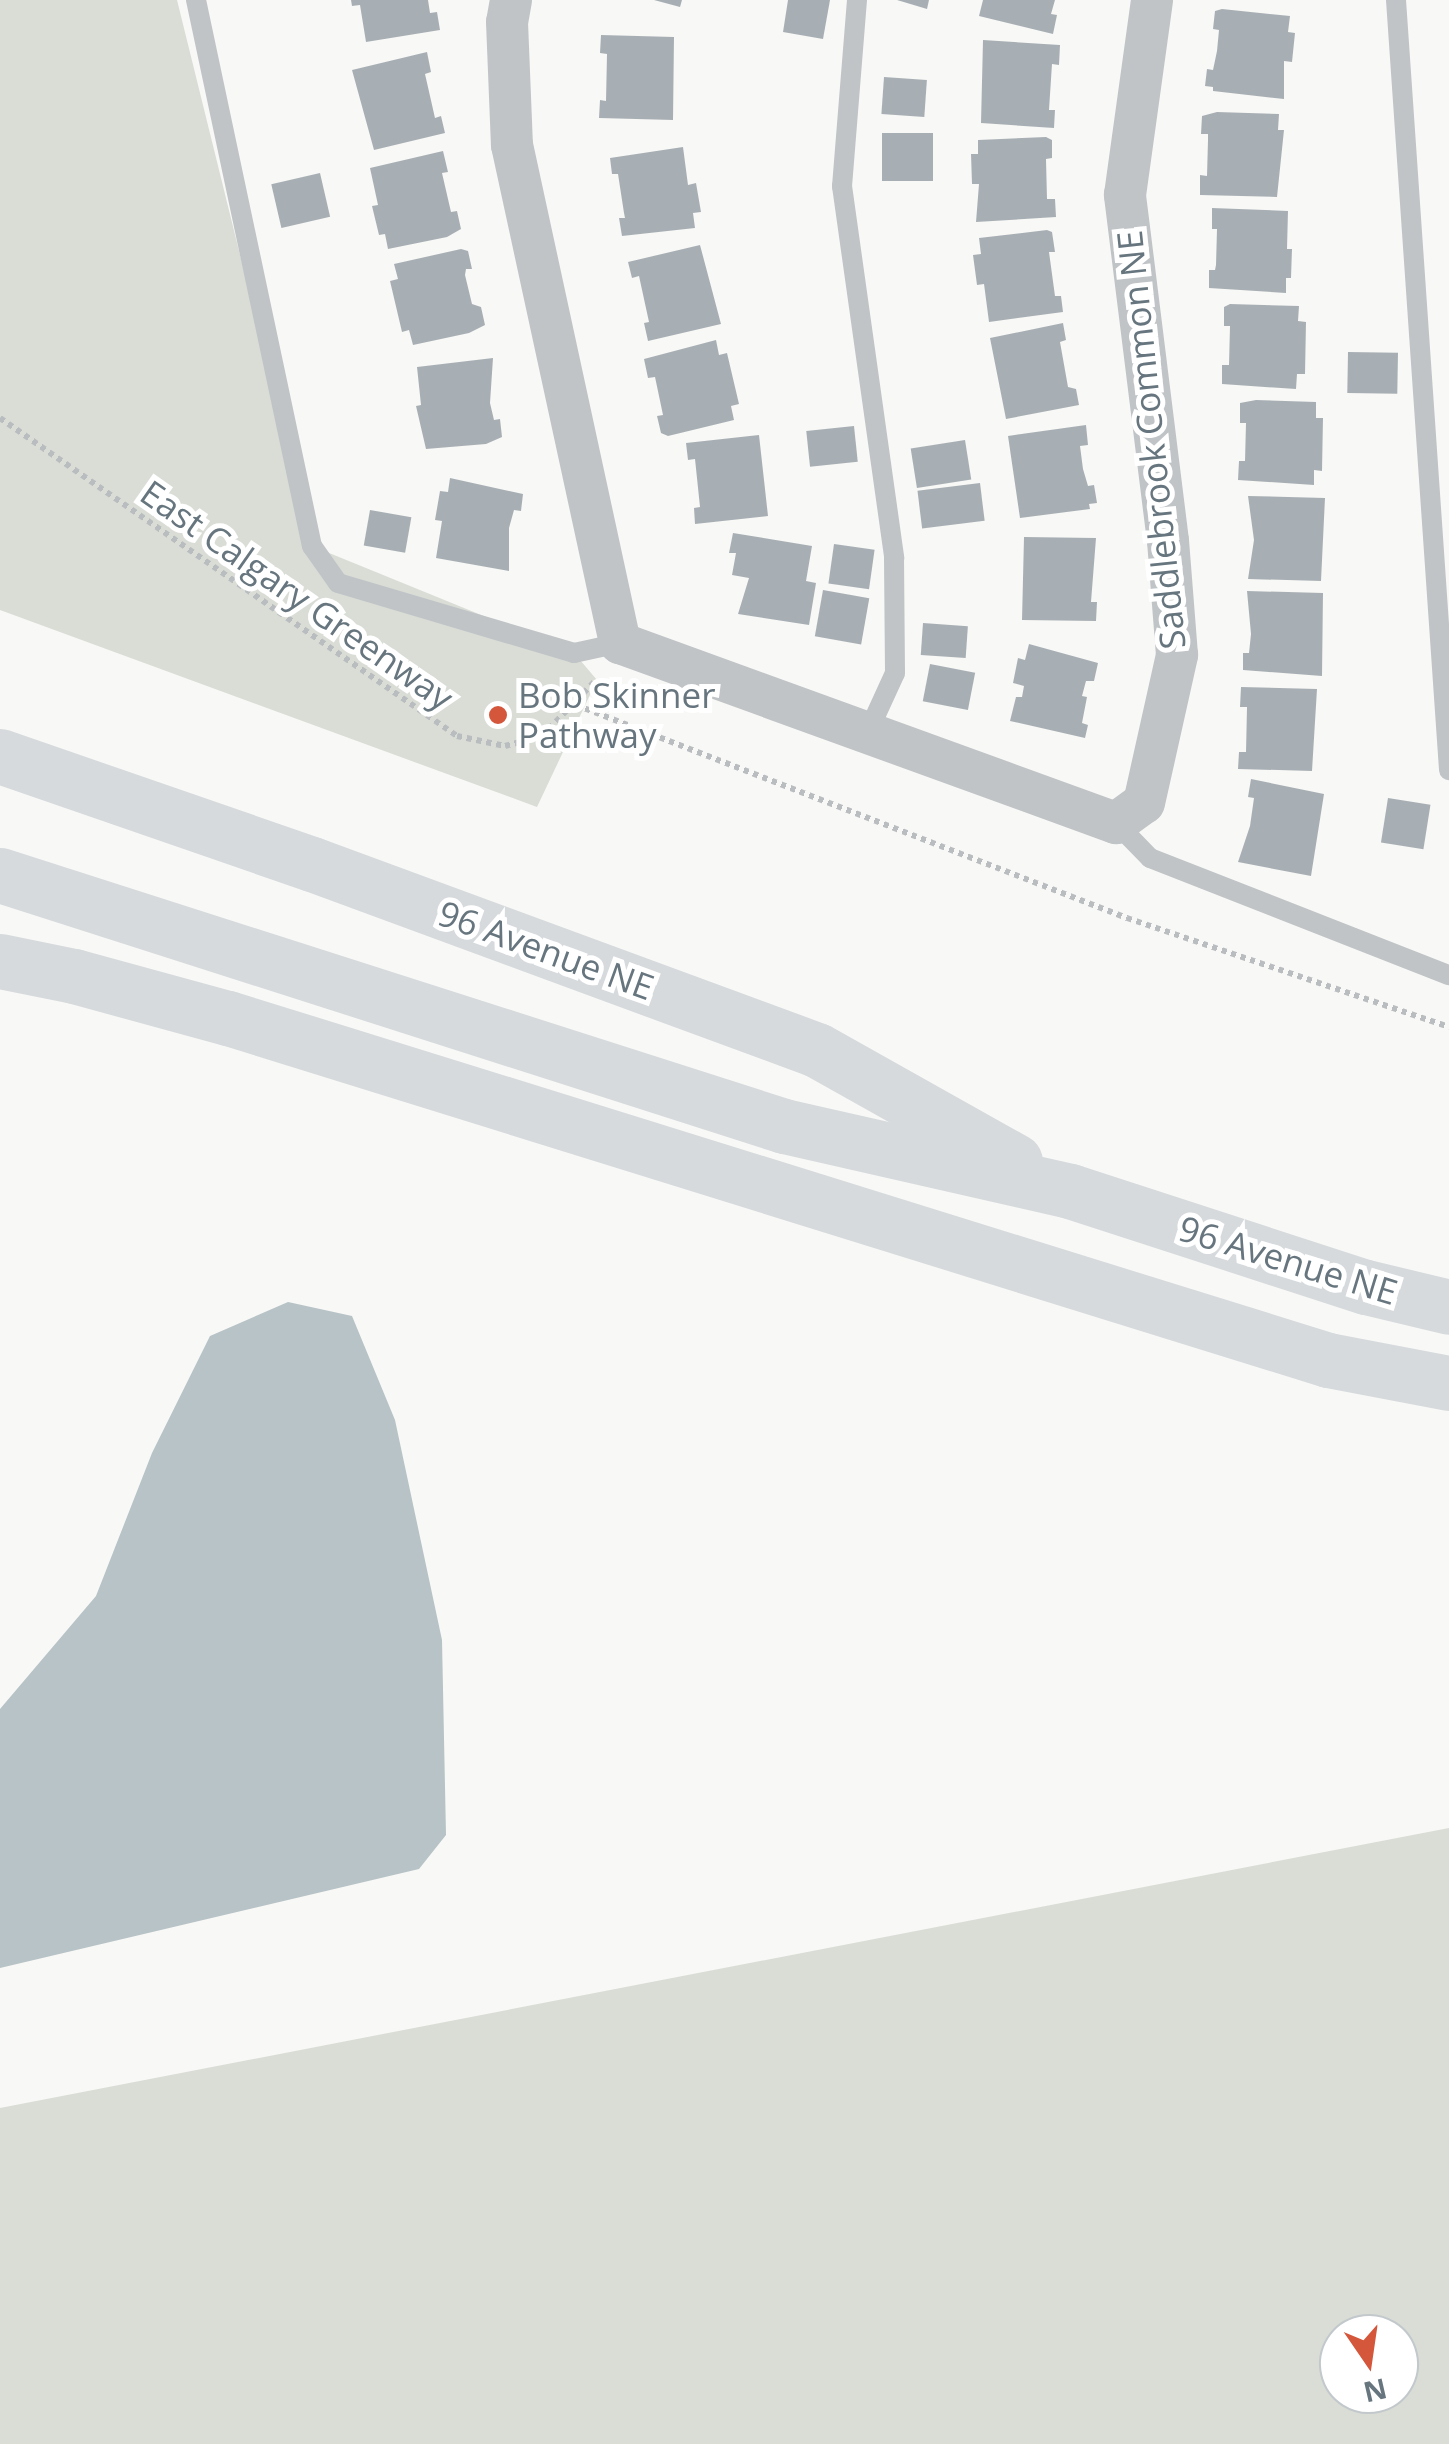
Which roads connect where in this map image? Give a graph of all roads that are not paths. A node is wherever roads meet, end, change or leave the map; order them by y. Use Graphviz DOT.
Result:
graph roads {
  1 [pos="196,0"];
  2 [pos="510,0"];
  3 [pos="857,0"];
  4 [pos="1152,0"];
  5 [pos="1396,0"];
  6 [pos="620,642"];
  7 [pos="868,732"];
  8 [pos="0,756"];
  9 [pos="1449,770"];
  10 [pos="1116,823"];
  11 [pos="0,875"];
  12 [pos="0,962"];
  13 [pos="1449,975"];
  14 [pos="1070,1191"];
  15 [pos="1449,1307"];
  16 [pos="1449,1383"];
  1 -- 6 [label="lane"];
  2 -- 6 [label="street"];
  3 -- 7 [label="lane"];
  4 -- 10 [label="street, Saddlebrook Common NE"];
  5 -- 9 [label="lane"];
  6 -- 7 [label="street"];
  7 -- 10 [label="street"];
  8 -- 14 [label="main road, 96 Avenue NE"];
  10 -- 13 [label="lane"];
  11 -- 14 [label="main road, 96 Avenue NE"];
  12 -- 16 [label="main road"];
  14 -- 15 [label="main road, 96 Avenue NE"];
}
